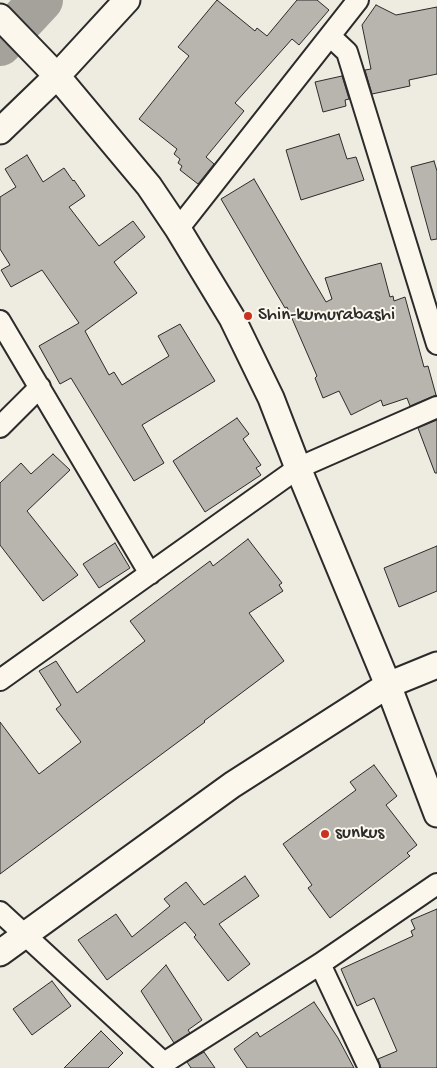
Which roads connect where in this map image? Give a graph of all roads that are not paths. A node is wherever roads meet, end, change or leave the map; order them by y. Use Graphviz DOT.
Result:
graph roads {
  1 [pos="127,0"];
  2 [pos="358,0"];
  3 [pos="0,17"];
  4 [pos="330,36"];
  5 [pos="51,70"];
  6 [pos="0,131"];
  7 [pos="178,229"];
  8 [pos="0,321"];
  9 [pos="437,344"];
  10 [pos="40,388"];
  11 [pos="437,407"];
  12 [pos="0,427"];
  13 [pos="298,468"];
  14 [pos="150,574"];
  15 [pos="437,665"];
  16 [pos="0,680"];
  17 [pos="388,685"];
  18 [pos="437,814"];
  19 [pos="437,884"];
  20 [pos="0,912"];
  21 [pos="25,935"];
  22 [pos="0,953"];
  23 [pos="320,964"];
  24 [pos="166,1066"];
  25 [pos="369,1068"];
  1 -- 5 [label="street"];
  2 -- 4 [label="street"];
  3 -- 5 [label="street"];
  4 -- 7 [label="street"];
  4 -- 9 [label="street"];
  5 -- 6 [label="street"];
  5 -- 7 [label="street"];
  7 -- 13 [label="street"];
  8 -- 10 [label="street"];
  10 -- 12 [label="street"];
  10 -- 14 [label="street"];
  11 -- 13 [label="street"];
  13 -- 14 [label="street"];
  13 -- 17 [label="street"];
  14 -- 16 [label="street"];
  15 -- 17 [label="street"];
  17 -- 18 [label="street"];
  17 -- 21 [label="street"];
  19 -- 23 [label="street"];
  20 -- 21 [label="street"];
  21 -- 22 [label="street"];
  21 -- 24 [label="street"];
  23 -- 24 [label="street"];
  23 -- 25 [label="street"];
}
